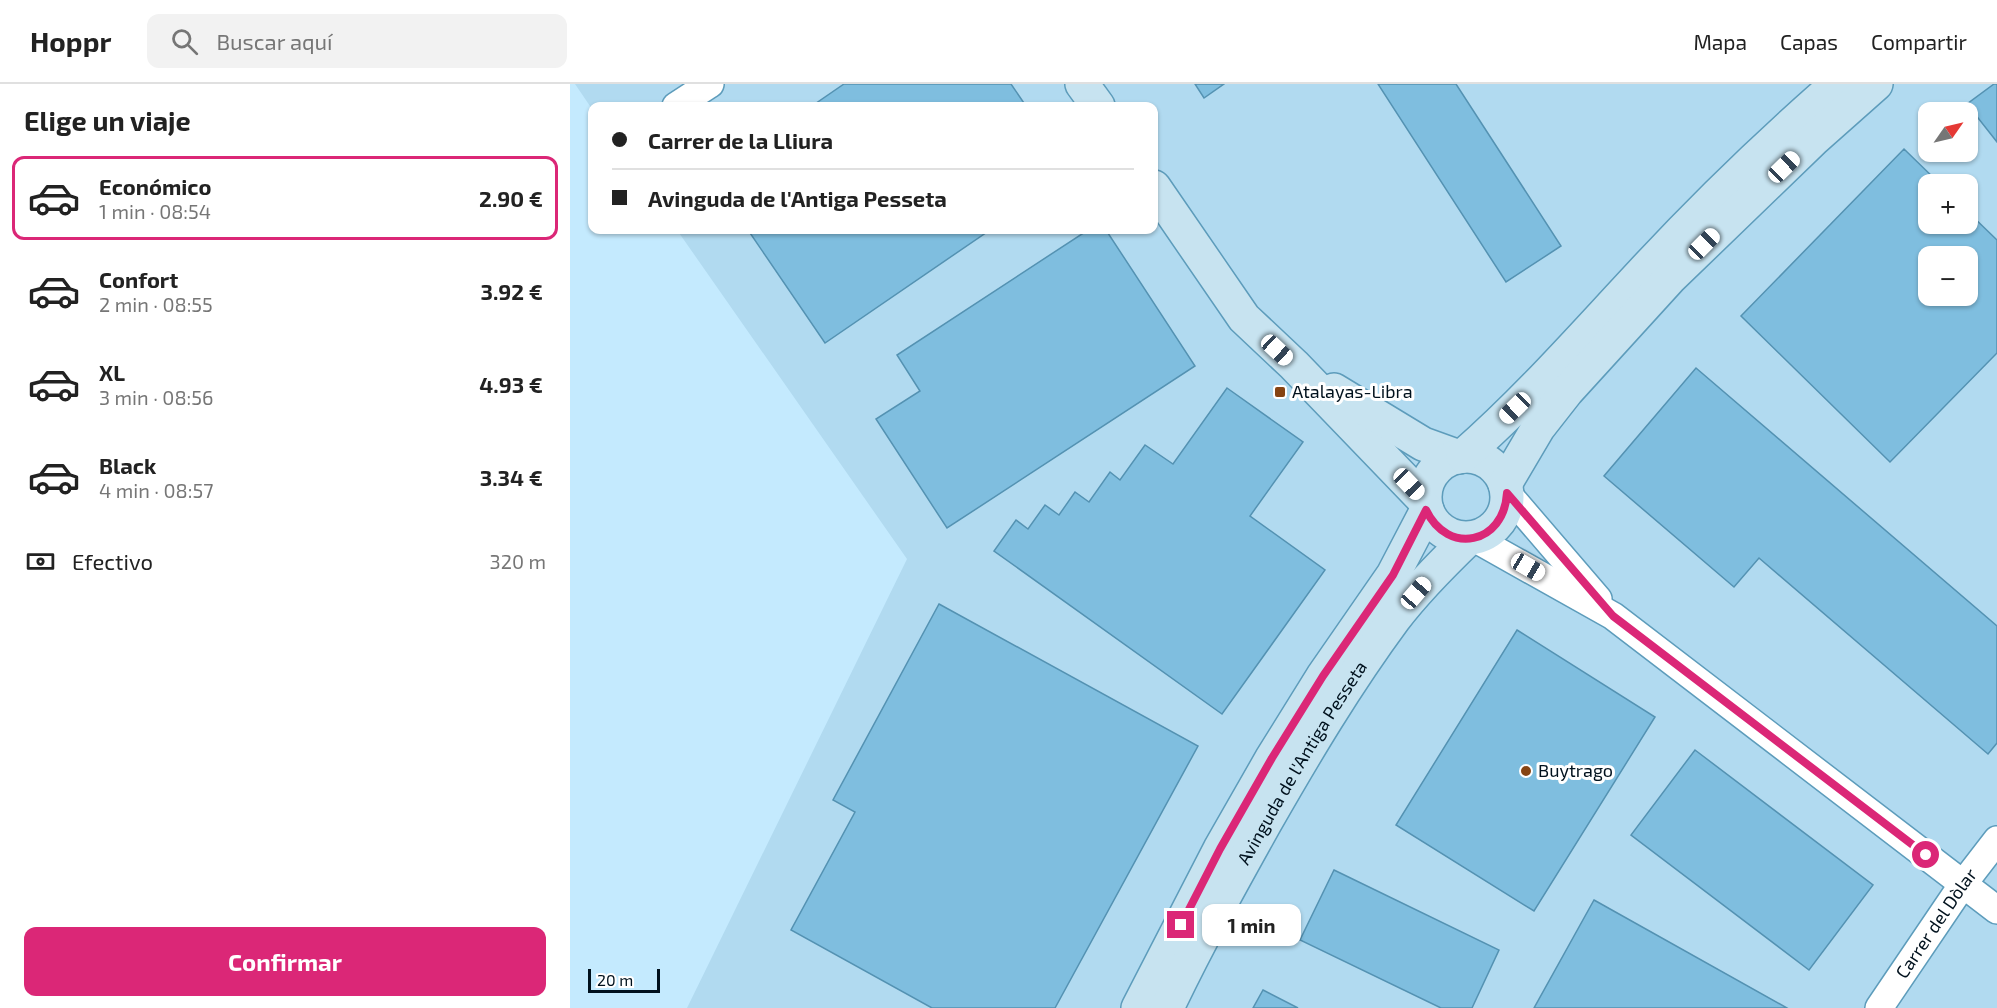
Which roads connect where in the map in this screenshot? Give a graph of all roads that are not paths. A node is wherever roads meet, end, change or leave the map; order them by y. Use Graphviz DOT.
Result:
graph roads {
  1 [pos="710,84"];
  2 [pos="1082,84"];
  3 [pos="1837,84"];
  4 [pos="1876,84"];
  5 [pos="682,102"];
  6 [pos="1095,102"];
  7 [pos="1158,193"];
  8 [pos="1294,365"];
  9 [pos="1461,456"];
  10 [pos="1506,489"];
  11 [pos="1425,505"];
  12 [pos="1471,538"];
  13 [pos="1613,616"];
  14 [pos="1997,840"];
  15 [pos="1963,884"];
  16 [pos="1997,910"];
  17 [pos="1138,1008"];
  18 [pos="1167,1008"];
  19 [pos="1878,1008"];
  1 -- 5 [label="street"];
  2 -- 6 [label="street"];
  3 -- 9 [label="street"];
  4 -- 10 [label="street"];
  7 -- 8 [label="street"];
  8 -- 9 [label="street"];
  8 -- 11 [label="street"];
  9 -- 10 [label="street"];
  9 -- 11 [label="street"];
  10 -- 12 [label="street"];
  10 -- 13 [label="street"];
  11 -- 12 [label="street"];
  11 -- 17 [label="street, Avinguda de l'Antiga Pesseta"];
  12 -- 13 [label="street"];
  12 -- 18 [label="street, Avinguda de l'Antiga Pesseta"];
  13 -- 15 [label="street"];
  14 -- 15 [label="street, Carrer del Dòlar"];
  15 -- 16 [label="street"];
  15 -- 19 [label="street, Carrer del Dòlar"];
}
